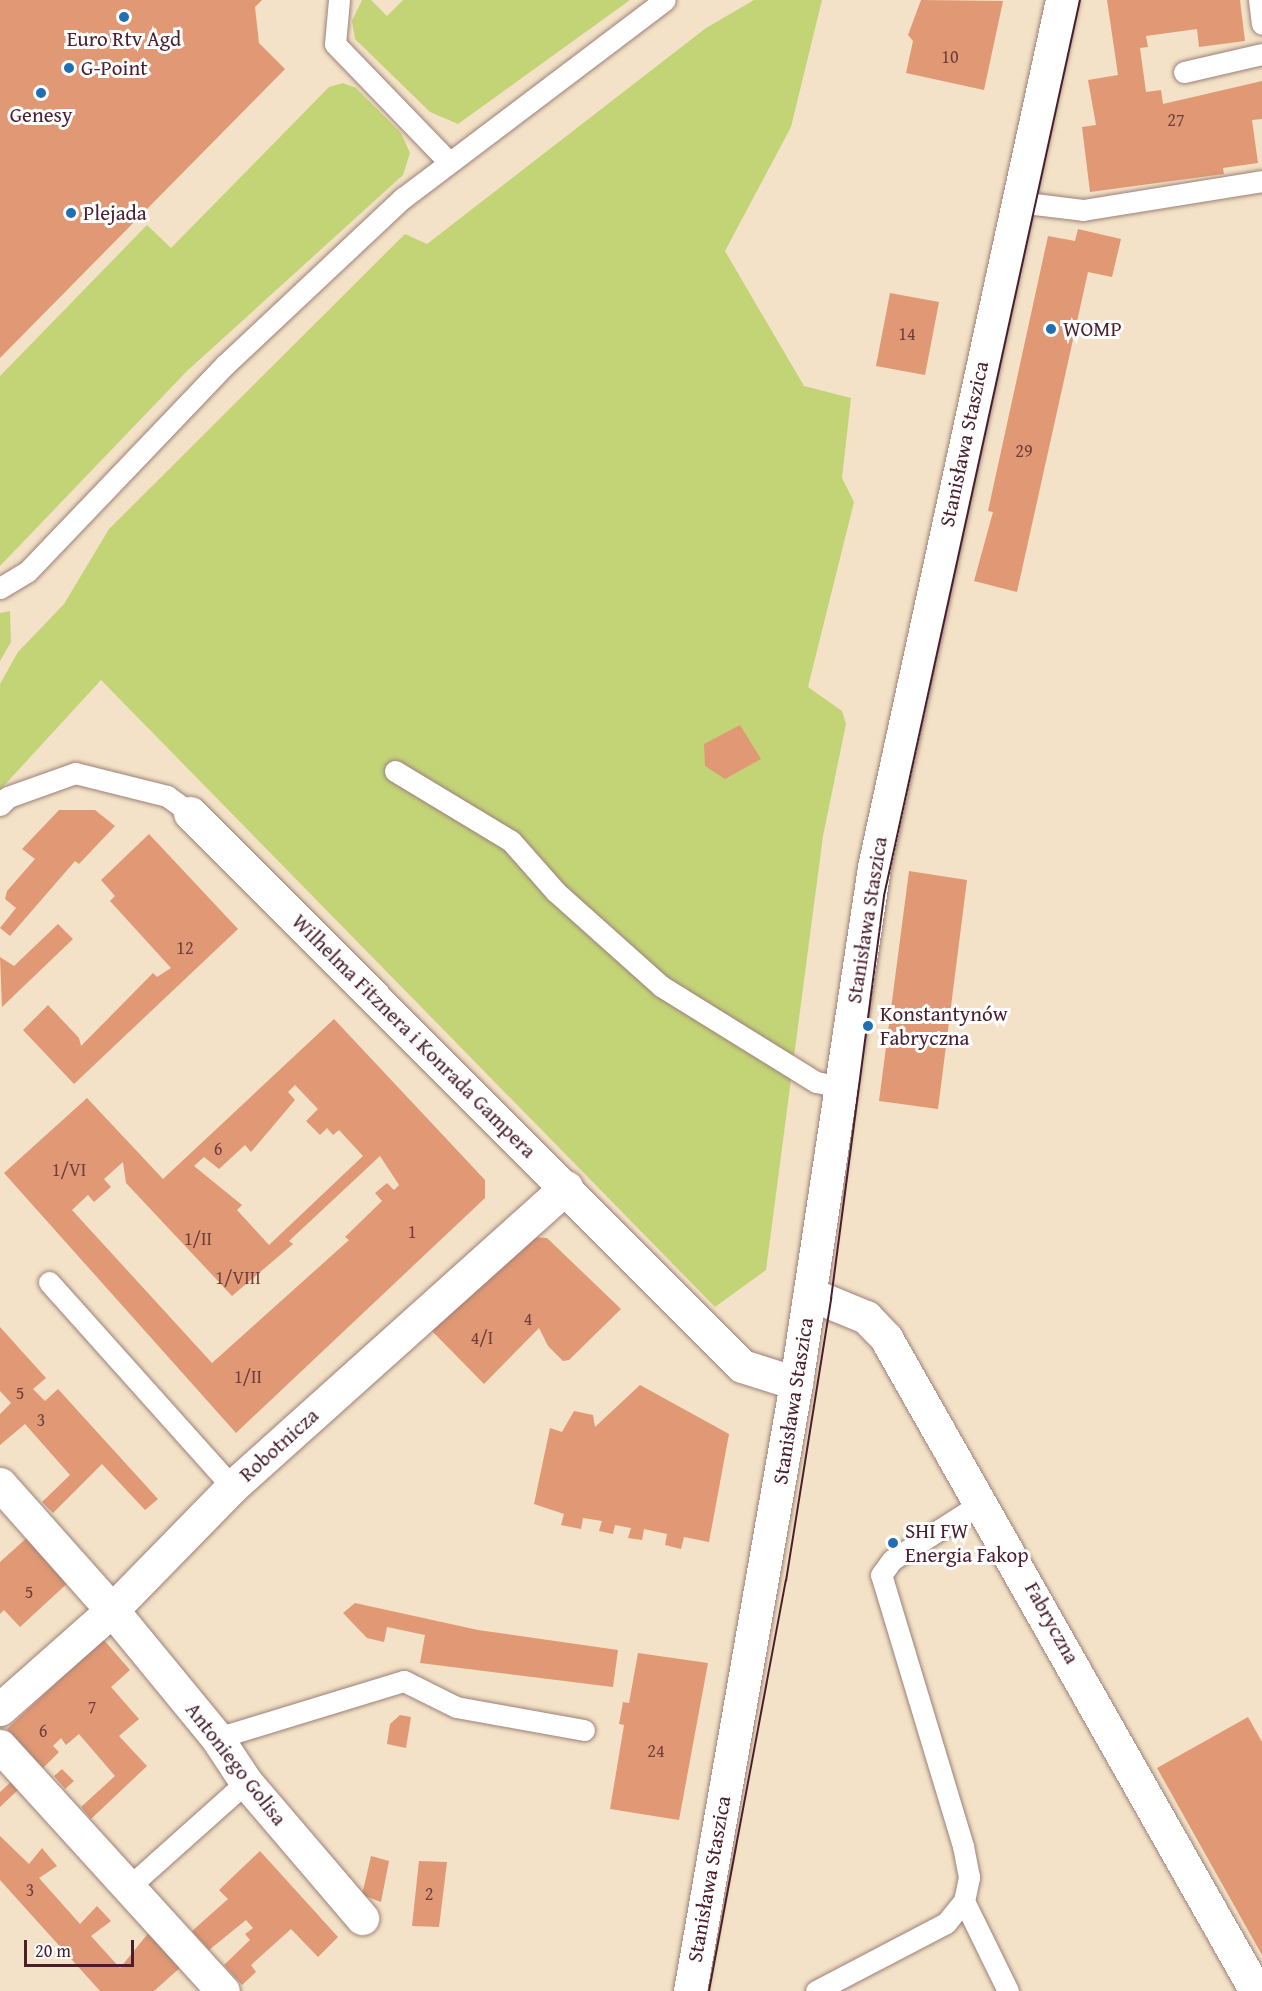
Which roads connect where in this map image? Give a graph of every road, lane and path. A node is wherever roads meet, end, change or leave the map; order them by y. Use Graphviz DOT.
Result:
graph roads {
  1 [pos="339,0"];
  2 [pos="664,0"];
  3 [pos="1062,0"];
  4 [pos="1259,0"];
  5 [pos="1262,24"];
  6 [pos="1262,54"];
  7 [pos="1184,72"];
  8 [pos="448,161"];
  9 [pos="1262,181"];
  10 [pos="1018,202"];
  11 [pos="0,588"];
  12 [pos="395,771"];
  13 [pos="0,806"];
  14 [pos="190,813"];
  15 [pos="841,1087"];
  16 [pos="566,1187"];
  17 [pos="49,1282"];
  18 [pos="810,1294"];
  19 [pos="796,1383"];
  20 [pos="0,1484"];
  21 [pos="232,1487"];
  22 [pos="984,1502"];
  23 [pos="112,1610"];
  24 [pos="0,1709"];
  25 [pos="584,1730"];
  26 [pos="218,1738"];
  27 [pos="0,1746"];
  28 [pos="246,1782"];
  29 [pos="131,1885"];
  30 [pos="964,1901"];
  31 [pos="362,1918"];
  32 [pos="223,1991"];
  33 [pos="690,1991"];
  34 [pos="816,1991"];
  35 [pos="1008,1991"];
  36 [pos="1256,1991"];
  1 -- 8 [label="lane"];
  2 -- 8 [label="lane"];
  3 -- 10 [label="street, Stanisława Staszica"];
  4 -- 5 [label="lane"];
  6 -- 7 [label="lane"];
  8 -- 11 [label="lane"];
  9 -- 10 [label="lane"];
  10 -- 15 [label="street, Stanisława Staszica"];
  12 -- 15 [label="lane"];
  13 -- 14 [label="lane, Wilhelma Fitznera i Konrada Gampera"];
  14 -- 16 [label="street, Wilhelma Fitznera i Konrada Gampera"];
  15 -- 18 [label="street, Stanisława Staszica"];
  16 -- 19 [label="street, Wilhelma Fitznera i Konrada Gampera"];
  16 -- 21 [label="street, Robotnicza"];
  17 -- 21 [label="lane"];
  18 -- 19 [label="street, Stanisława Staszica"];
  18 -- 22 [label="street, Fabryczna"];
  19 -- 33 [label="street, Stanisława Staszica"];
  20 -- 23 [label="street, Antoniego Golisa"];
  21 -- 23 [label="street, Robotnicza"];
  22 -- 30 [label="lane"];
  22 -- 36 [label="street, Fabryczna"];
  23 -- 24 [label="street, Robotnicza"];
  23 -- 26 [label="street, Antoniego Golisa"];
  25 -- 26 [label="lane"];
  26 -- 28 [label="street, Antoniego Golisa"];
  27 -- 29 [label="street"];
  28 -- 29 [label="lane"];
  28 -- 31 [label="street, Antoniego Golisa"];
  29 -- 32 [label="street"];
  30 -- 34 [label="lane"];
  30 -- 35 [label="lane"];
}
